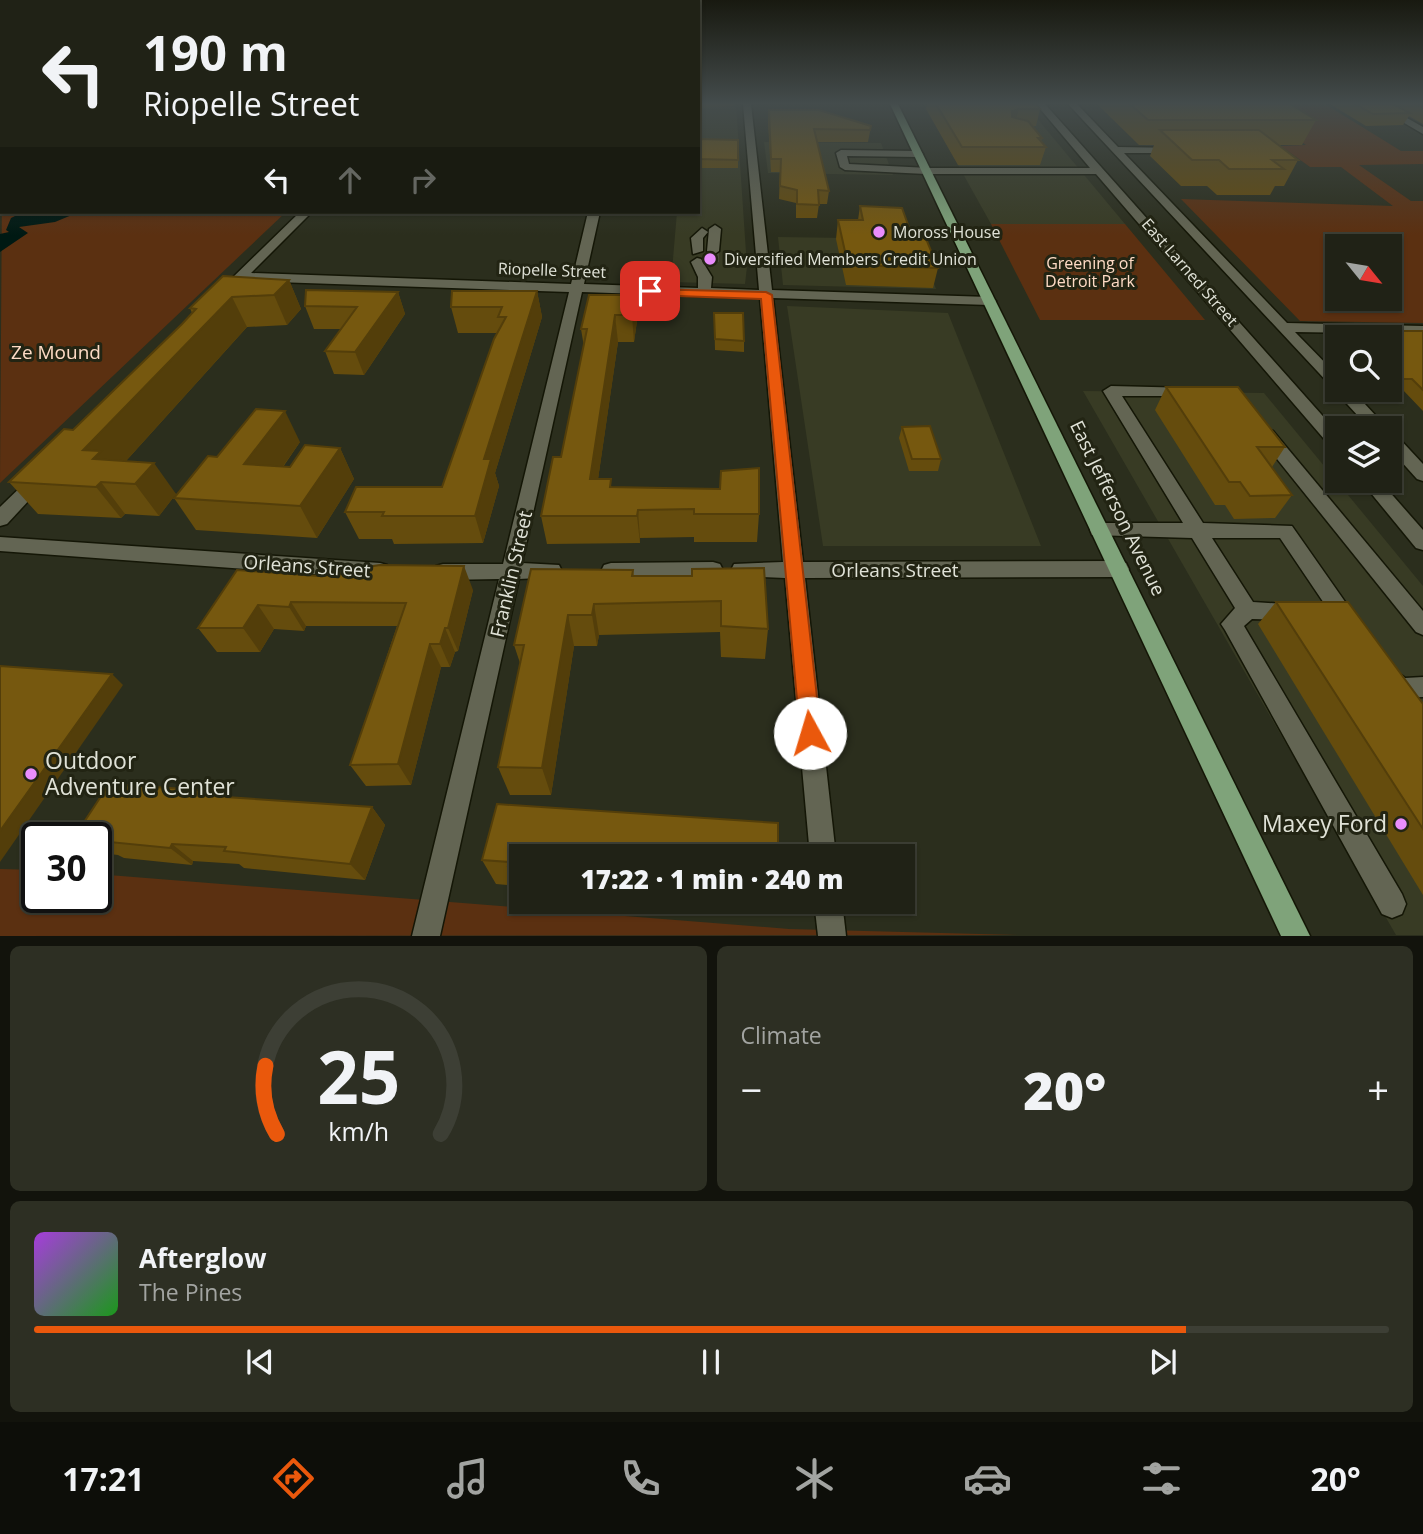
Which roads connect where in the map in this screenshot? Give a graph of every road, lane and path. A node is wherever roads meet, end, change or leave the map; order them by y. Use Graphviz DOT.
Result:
graph roads {
  1 [pos="751,148"];
  2 [pos="915,148"];
  3 [pos="1080,148"];
  4 [pos="1113,148"];
  5 [pos="1115,150"];
  6 [pos="1188,150"];
  7 [pos="918,154"];
  8 [pos="925,170"];
  9 [pos="1101,171"];
  10 [pos="304,214"];
  11 [pos="594,214"];
  12 [pos="1172,230"];
  13 [pos="239,277"];
  14 [pos="577,289"];
  15 [pos="707,293"];
  16 [pos="766,295"];
  17 [pos="219,298"];
  18 [pos="989,301"];
  19 [pos="1282,327"];
  20 [pos="1423,330"];
  21 [pos="1325,372"];
  22 [pos="1204,391"];
  23 [pos="1354,402"];
  24 [pos="1368,416"];
  25 [pos="1257,423"];
  26 [pos="1325,428"];
  27 [pos="1402,452"];
  28 [pos="48,471"];
  29 [pos="1423,475"];
  30 [pos="1380,493"];
  31 [pos="0,519"];
  32 [pos="1099,530"];
  33 [pos="1199,531"];
  34 [pos="1423,543"];
  35 [pos="0,544"];
  36 [pos="1118,569"];
  37 [pos="793,570"];
  38 [pos="397,572"];
  39 [pos="422,572"];
  40 [pos="512,572"];
  41 [pos="1247,610"];
  42 [pos="1341,612"];
  43 [pos="1423,626"];
  44 [pos="1358,634"];
  45 [pos="1383,666"];
  46 [pos="1423,687"];
  47 [pos="822,844"];
  48 [pos="1392,904"];
  49 [pos="829,914"];
  50 [pos="425,936"];
  51 [pos="832,936"];
  52 [pos="1296,936"];
  1 -- 16 [label="street"];
  2 -- 7 [label="main road, East Jefferson Avenue"];
  3 -- 9 [label="street, East Larned Street"];
  4 -- 5 [label="street, East Larned Street"];
  5 -- 6 [label="street"];
  5 -- 12 [label="street, East Larned Street"];
  7 -- 8 [label="main road, East Jefferson Avenue"];
  7 -- 8 [label="street"];
  8 -- 9 [label="street"];
  8 -- 18 [label="main road, East Jefferson Avenue"];
  9 -- 12 [label="street, East Larned Street"];
  10 -- 13 [label="street"];
  11 -- 14 [label="street, Franklin Street"];
  12 -- 19 [label="street, East Larned Street"];
  12 -- 26 [label="street, East Larned Street"];
  13 -- 14 [label="street, Riopelle Street"];
  13 -- 17 [label="street"];
  14 -- 15 [label="street, Riopelle Street"];
  14 -- 40 [label="street, Franklin Street"];
  15 -- 15 [label="street"];
  15 -- 16 [label="street, Riopelle Street"];
  16 -- 18 [label="street, Riopelle Street"];
  16 -- 37 [label="street"];
  18 -- 32 [label="main road, East Jefferson Avenue"];
  19 -- 20 [label="street"];
  19 -- 21 [label="street, East Larned Street"];
  22 -- 33 [label="street"];
  23 -- 24 [label="street"];
  25 -- 43 [label="street"];
  27 -- 29 [label="street"];
  28 -- 31 [label="street"];
  30 -- 34 [label="street"];
  32 -- 33 [label="street"];
  32 -- 36 [label="main road, East Jefferson Avenue"];
  33 -- 41 [label="street"];
  33 -- 42 [label="street"];
  35 -- 38 [label="street, Orleans Street"];
  36 -- 37 [label="street, Orleans Street"];
  36 -- 52 [label="main road, East Jefferson Avenue"];
  37 -- 40 [label="street, Orleans Street"];
  37 -- 47 [label="street"];
  39 -- 40 [label="street, Orleans Street"];
  40 -- 50 [label="street, Franklin Street"];
  41 -- 42 [label="street"];
  41 -- 48 [label="street"];
  42 -- 44 [label="street"];
  45 -- 46 [label="street"];
  49 -- 51 [label="street"];
}
